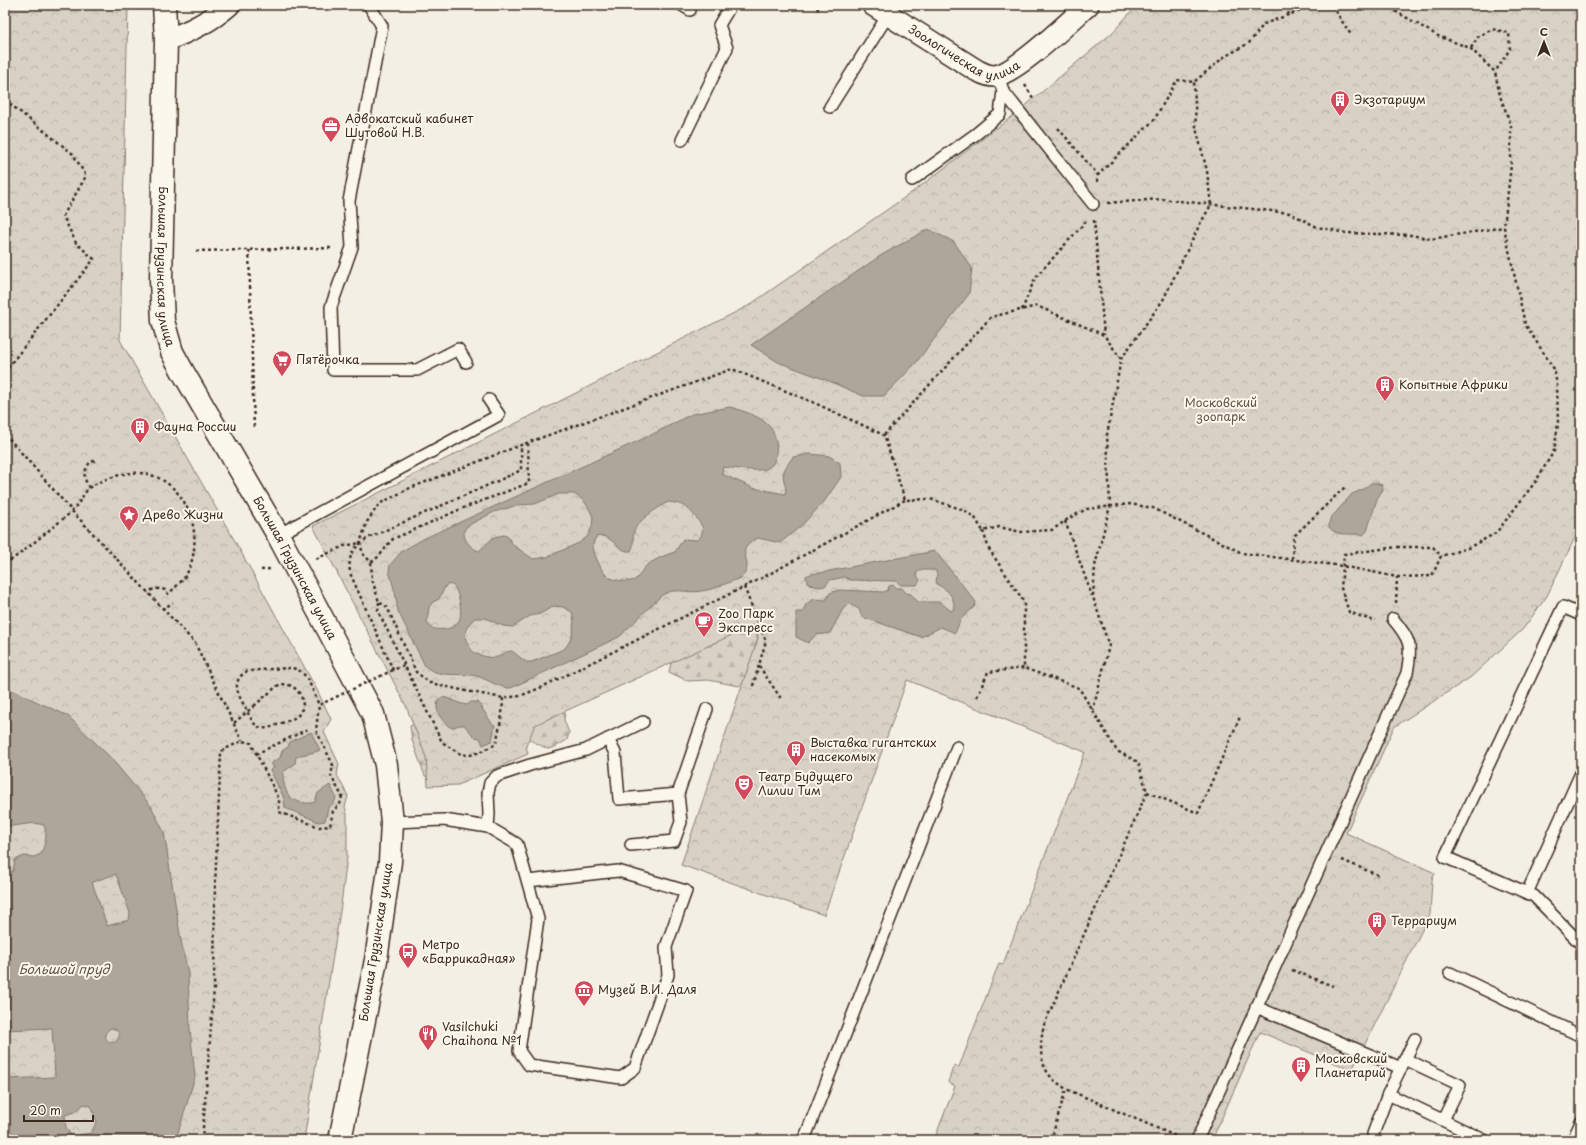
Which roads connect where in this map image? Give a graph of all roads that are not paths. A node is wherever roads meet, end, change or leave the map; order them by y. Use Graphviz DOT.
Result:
graph roads {
  1 [pos="164,5"];
  2 [pos="229,5"];
  3 [pos="369,5"];
  4 [pos="731,5"];
  5 [pos="1088,5"];
  6 [pos="881,10"];
  7 [pos="166,40"];
  8 [pos="1000,83"];
  9 [pos="830,107"];
  10 [pos="682,140"];
  11 [pos="912,180"];
  12 [pos="1093,208"];
  13 [pos="466,362"];
  14 [pos="489,400"];
  15 [pos="278,535"];
  16 [pos="1581,615"];
  17 [pos="1393,619"];
  18 [pos="707,709"];
  19 [pos="643,722"];
  20 [pos="608,740"];
  21 [pos="957,747"];
  22 [pos="1581,773"];
  23 [pos="678,794"];
  24 [pos="392,822"];
  25 [pos="488,826"];
  26 [pos="631,845"];
  27 [pos="528,881"];
  28 [pos="1527,893"];
  29 [pos="1581,944"];
  30 [pos="1450,973"];
  31 [pos="1256,1007"];
  32 [pos="1581,1036"];
  33 [pos="1415,1039"];
  34 [pos="1403,1063"];
  35 [pos="1388,1094"];
  36 [pos="1443,1120"];
  37 [pos="1581,1122"];
  38 [pos="1373,1134"];
  39 [pos="340,1140"];
  40 [pos="804,1140"];
  41 [pos="1197,1140"];
  42 [pos="1484,1140"];
  43 [pos="1573,1140"];
  1 -- 7 [label="main road, Большая Грузинская улица"];
  2 -- 7 [label="street"];
  3 -- 13 [label="lane"];
  4 -- 10 [label="lane"];
  5 -- 8 [label="street, Зоологическая улица"];
  6 -- 8 [label="street, Зоологическая улица"];
  6 -- 9 [label="lane"];
  7 -- 15 [label="main road, Большая Грузинская улица"];
  8 -- 11 [label="lane"];
  8 -- 12 [label="lane"];
  14 -- 15 [label="lane"];
  15 -- 24 [label="main road, Большая Грузинская улица"];
  16 -- 28 [label="lane"];
  17 -- 31 [label="lane"];
  18 -- 23 [label="lane"];
  19 -- 20 [label="lane"];
  20 -- 23 [label="lane"];
  20 -- 25 [label="lane"];
  21 -- 40 [label="lane"];
  22 -- 28 [label="lane"];
  23 -- 26 [label="lane"];
  24 -- 25 [label="lane"];
  24 -- 39 [label="main road, Большая Грузинская улица"];
  25 -- 27 [label="lane"];
  27 -- 27 [label="lane"];
  28 -- 29 [label="lane"];
  30 -- 32 [label="lane"];
  31 -- 34 [label="lane"];
  31 -- 41 [label="lane"];
  33 -- 34 [label="lane"];
  34 -- 35 [label="lane"];
  34 -- 36 [label="lane"];
  35 -- 36 [label="lane"];
  35 -- 38 [label="lane"];
  36 -- 42 [label="lane"];
  37 -- 43 [label="lane"];
}
